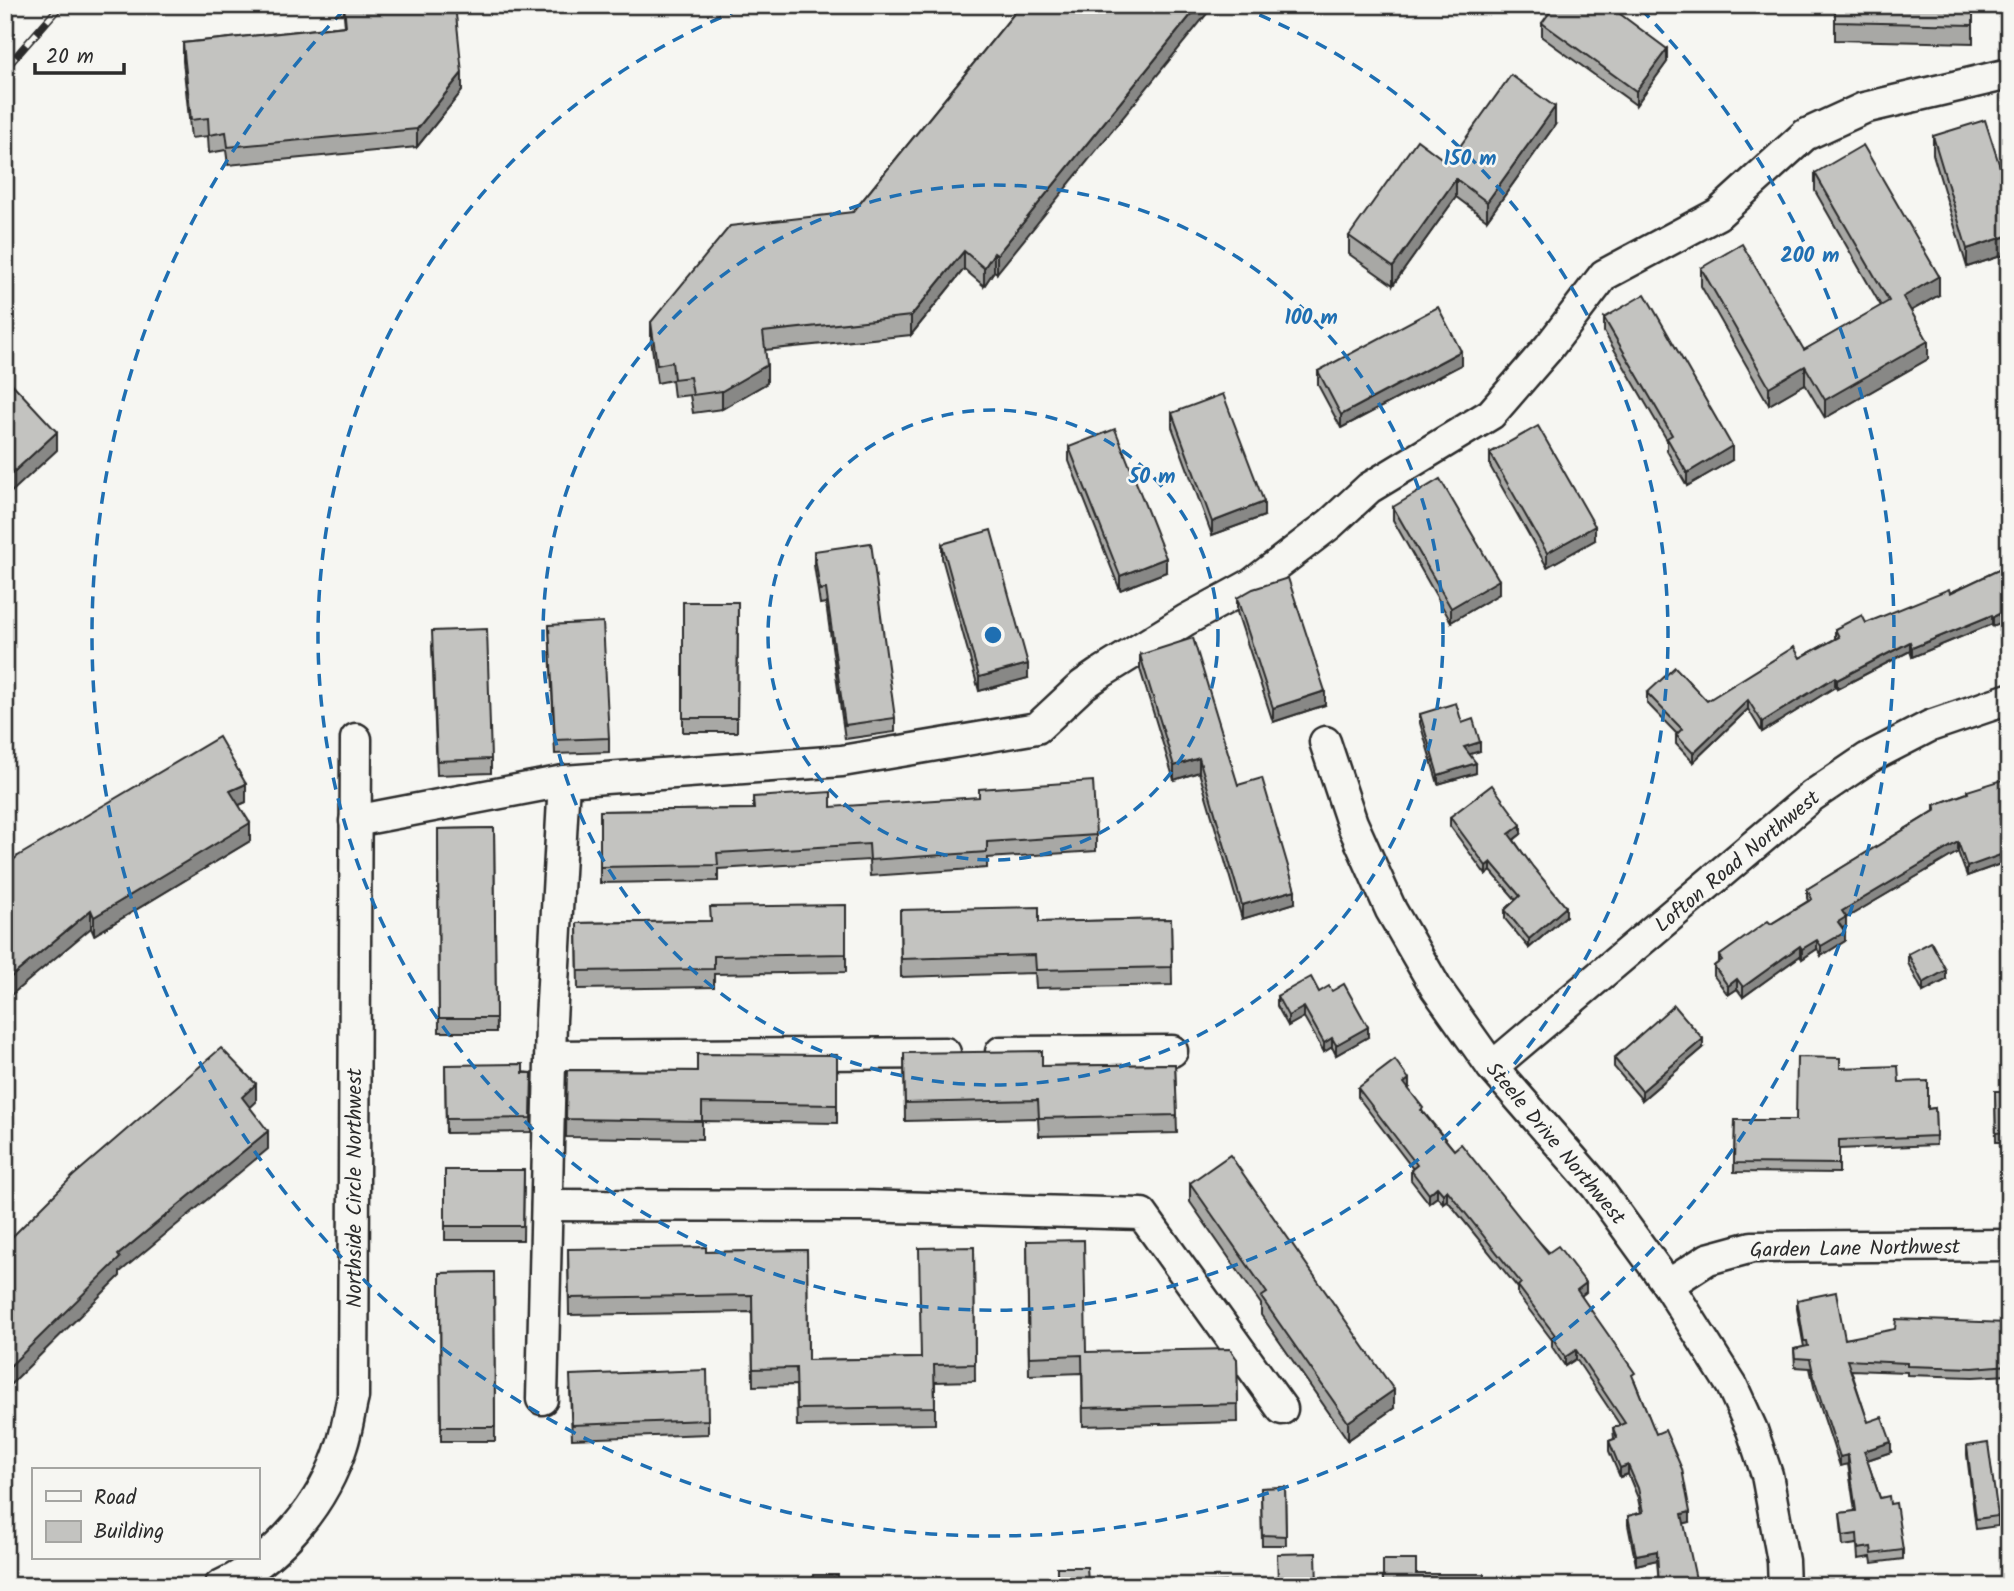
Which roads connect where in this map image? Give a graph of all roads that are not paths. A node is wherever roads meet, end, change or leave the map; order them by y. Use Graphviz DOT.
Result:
graph roads {
  1 [pos="2009,74"];
  2 [pos="2009,699"];
  3 [pos="356,738"];
  4 [pos="1325,742"];
  5 [pos="564,781"];
  6 [pos="355,821"];
  7 [pos="1172,1051"];
  8 [pos="551,1056"];
  9 [pos="1492,1067"];
  10 [pos="547,1205"];
  11 [pos="2009,1245"];
  12 [pos="1668,1285"];
  13 [pos="542,1399"];
  14 [pos="1282,1409"];
  15 [pos="220,1586"];
  16 [pos="1784,1586"];
  1 -- 5 [label="street"];
  2 -- 9 [label="street, Lofton Road Northwest"];
  3 -- 6 [label="street, Northside Circle Northwest"];
  4 -- 9 [label="street, Steele Drive Northwest"];
  5 -- 6 [label="street"];
  5 -- 8 [label="street"];
  6 -- 15 [label="street, Northside Circle Northwest"];
  7 -- 8 [label="street"];
  8 -- 10 [label="street"];
  9 -- 12 [label="street, Steele Drive Northwest"];
  10 -- 13 [label="street"];
  10 -- 14 [label="street"];
  11 -- 12 [label="street, Garden Lane Northwest"];
  12 -- 16 [label="street, Steele Drive Northwest"];
}
